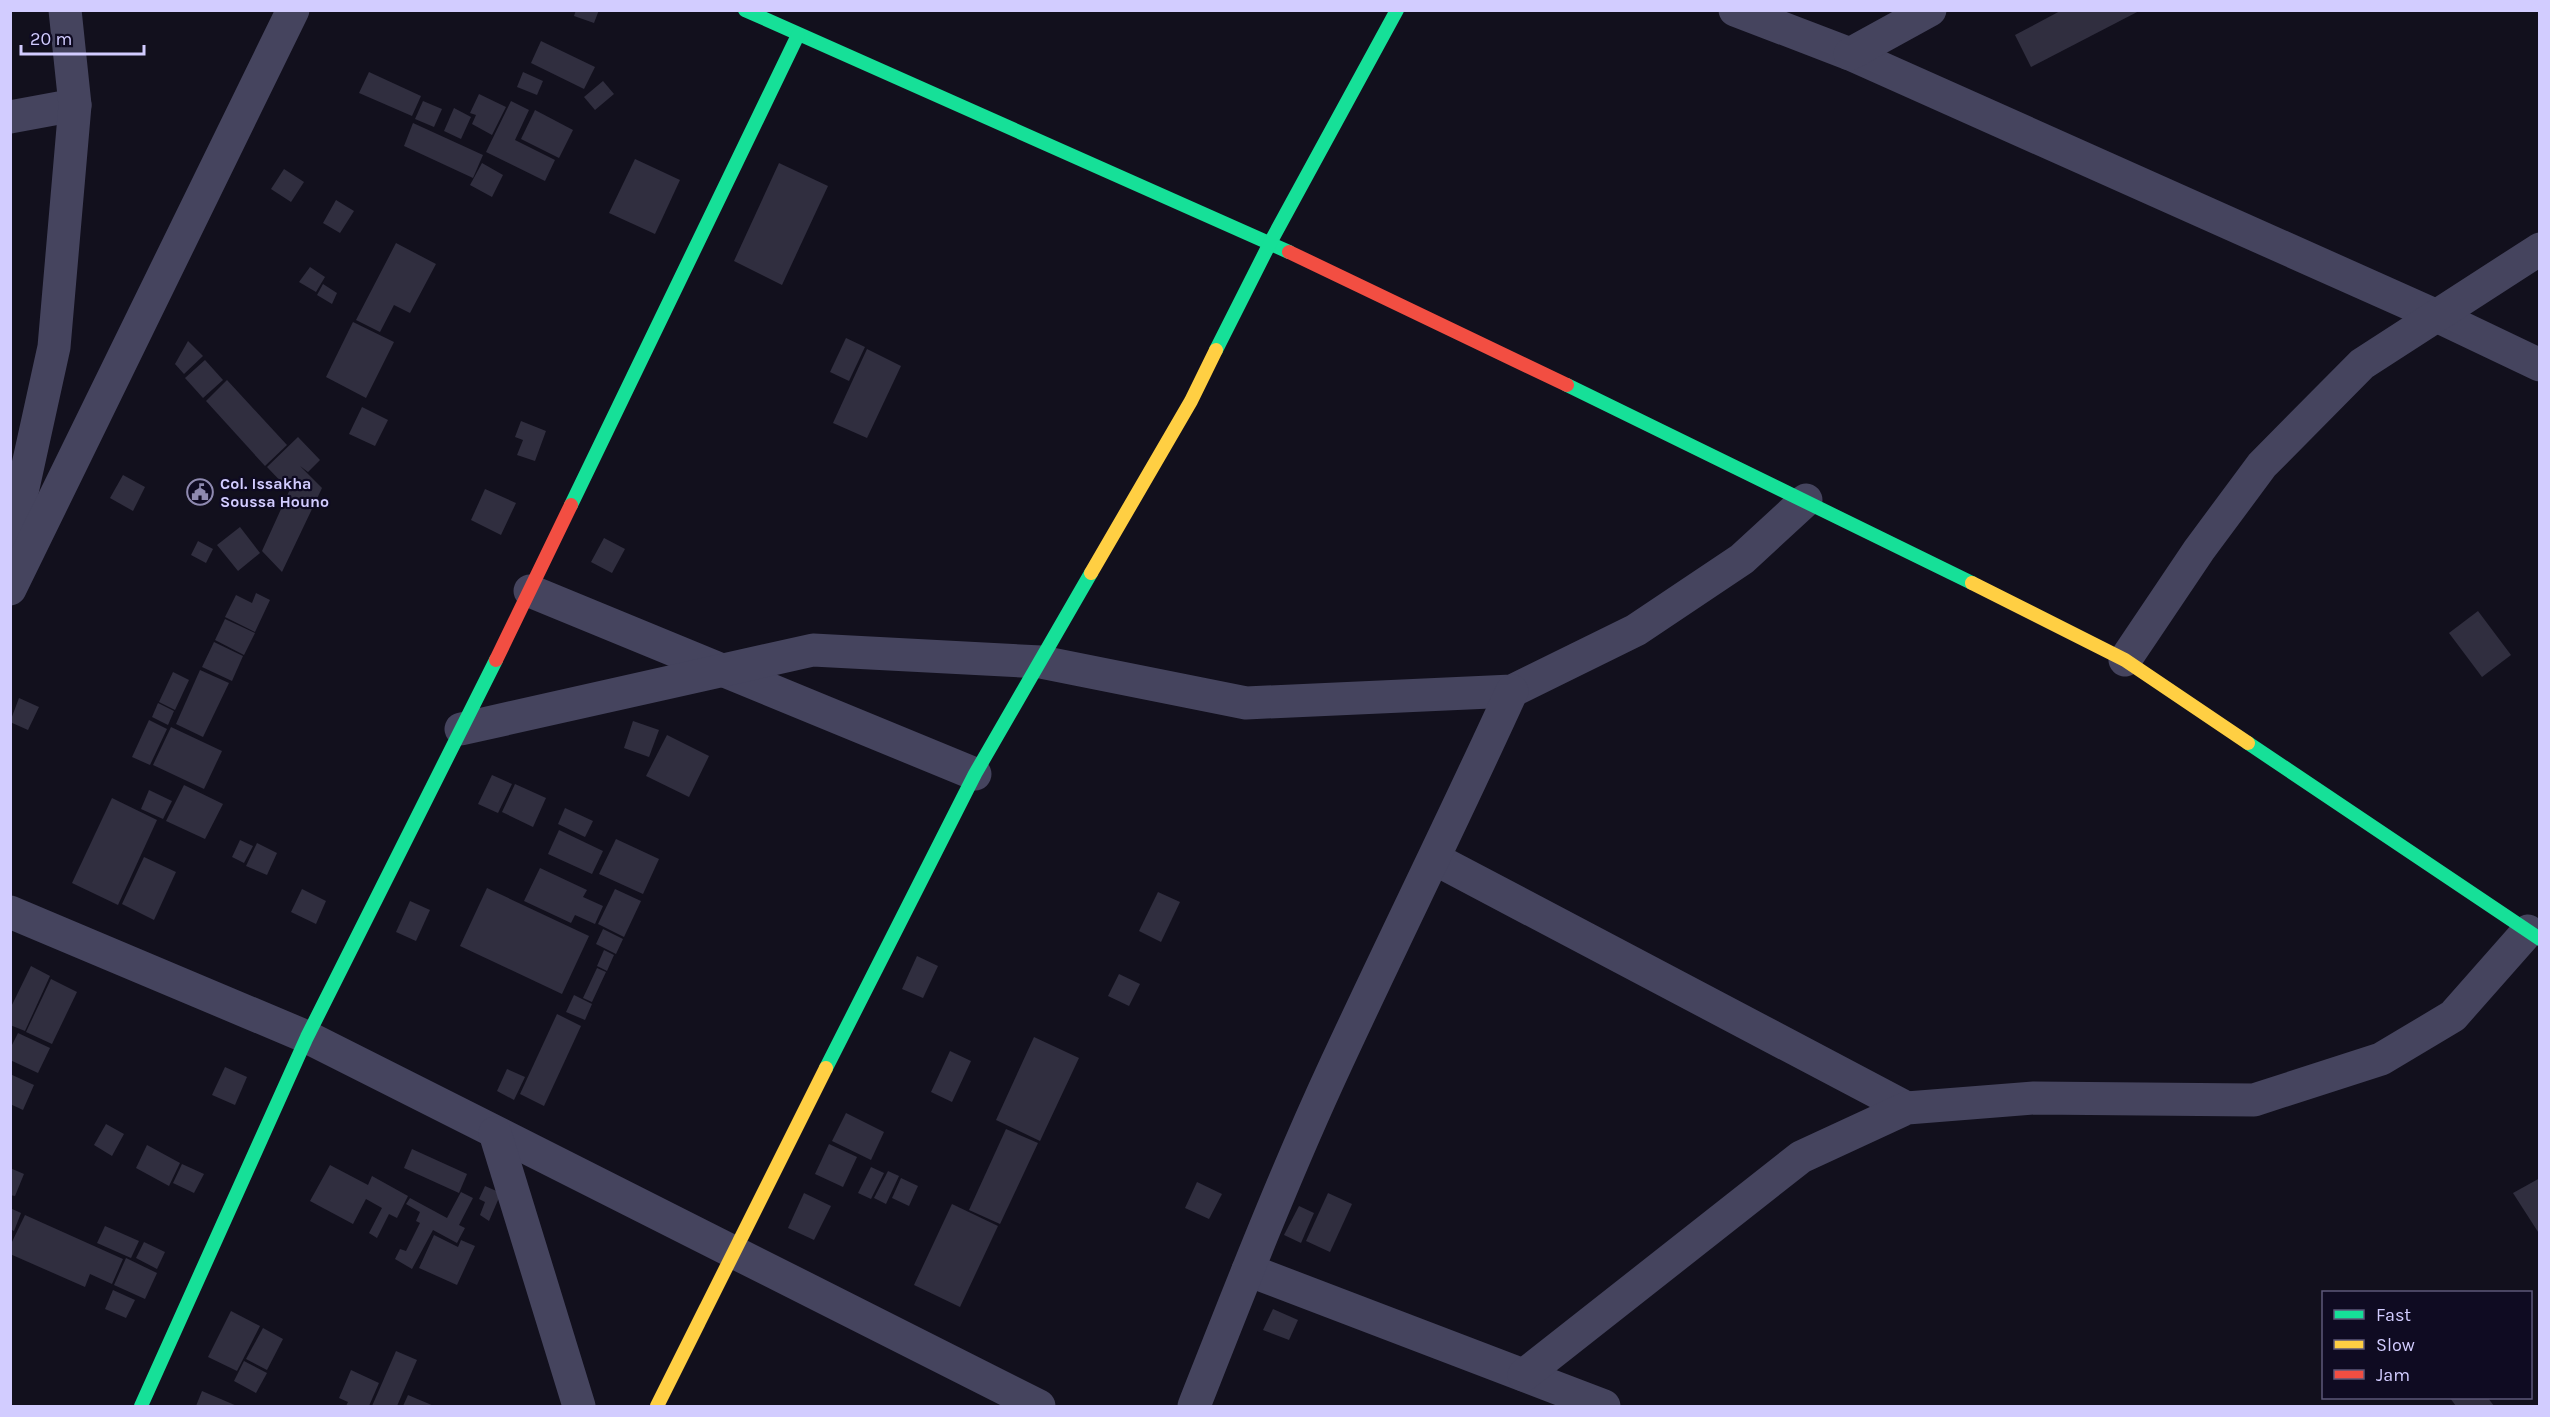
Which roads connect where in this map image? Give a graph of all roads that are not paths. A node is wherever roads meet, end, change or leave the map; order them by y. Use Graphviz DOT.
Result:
graph roads {
  1 [pos="65,10"];
  2 [pos="292,10"];
  3 [pos="745,10"];
  4 [pos="1397,10"];
  5 [pos="1735,10"];
  6 [pos="1930,10"];
  7 [pos="798,34"];
  8 [pos="1850,54"];
  9 [pos="75,105"];
  10 [pos="10,117"];
  11 [pos="1270,243"];
  12 [pos="2540,249"];
  13 [pos="2437,316"];
  14 [pos="2540,365"];
  15 [pos="1806,500"];
  16 [pos="10,547"];
  17 [pos="10,590"];
  18 [pos="530,591"];
  19 [pos="2125,660"];
  20 [pos="1041,662"];
  21 [pos="722,670"];
  22 [pos="1512,691"];
  23 [pos="461,729"];
  24 [pos="975,774"];
  25 [pos="1435,859"];
  26 [pos="10,912"];
  27 [pos="2534,935"];
  28 [pos="308,1037"];
  29 [pos="1907,1108"];
  30 [pos="495,1133"];
  31 [pos="732,1253"];
  32 [pos="1248,1270"];
  33 [pos="1524,1375"];
  34 [pos="1604,1406"];
  35 [pos="141,1407"];
  36 [pos="579,1407"];
  37 [pos="657,1407"];
  38 [pos="1039,1407"];
  39 [pos="1194,1407"];
  1 -- 9 [label="street"];
  2 -- 17 [label="street"];
  3 -- 7 [label="street"];
  4 -- 11 [label="street"];
  5 -- 8 [label="street"];
  6 -- 8 [label="street"];
  7 -- 11 [label="street"];
  7 -- 18 [label="street"];
  8 -- 13 [label="street"];
  9 -- 10 [label="street"];
  9 -- 16 [label="street"];
  11 -- 15 [label="street"];
  11 -- 20 [label="street"];
  12 -- 13 [label="street"];
  13 -- 14 [label="street"];
  13 -- 19 [label="street"];
  15 -- 19 [label="street"];
  15 -- 22 [label="street"];
  18 -- 21 [label="street"];
  18 -- 23 [label="street"];
  19 -- 27 [label="street"];
  20 -- 21 [label="street"];
  20 -- 22 [label="street"];
  20 -- 24 [label="street"];
  21 -- 23 [label="street"];
  21 -- 24 [label="street"];
  22 -- 25 [label="street"];
  23 -- 28 [label="street"];
  24 -- 31 [label="street"];
  25 -- 29 [label="street"];
  25 -- 32 [label="street"];
  26 -- 28 [label="street"];
  27 -- 29 [label="street"];
  28 -- 30 [label="street"];
  28 -- 35 [label="street"];
  29 -- 33 [label="street"];
  30 -- 31 [label="street"];
  30 -- 36 [label="street"];
  31 -- 37 [label="street"];
  31 -- 38 [label="street"];
  32 -- 33 [label="street"];
  32 -- 39 [label="street"];
  33 -- 34 [label="street"];
}
